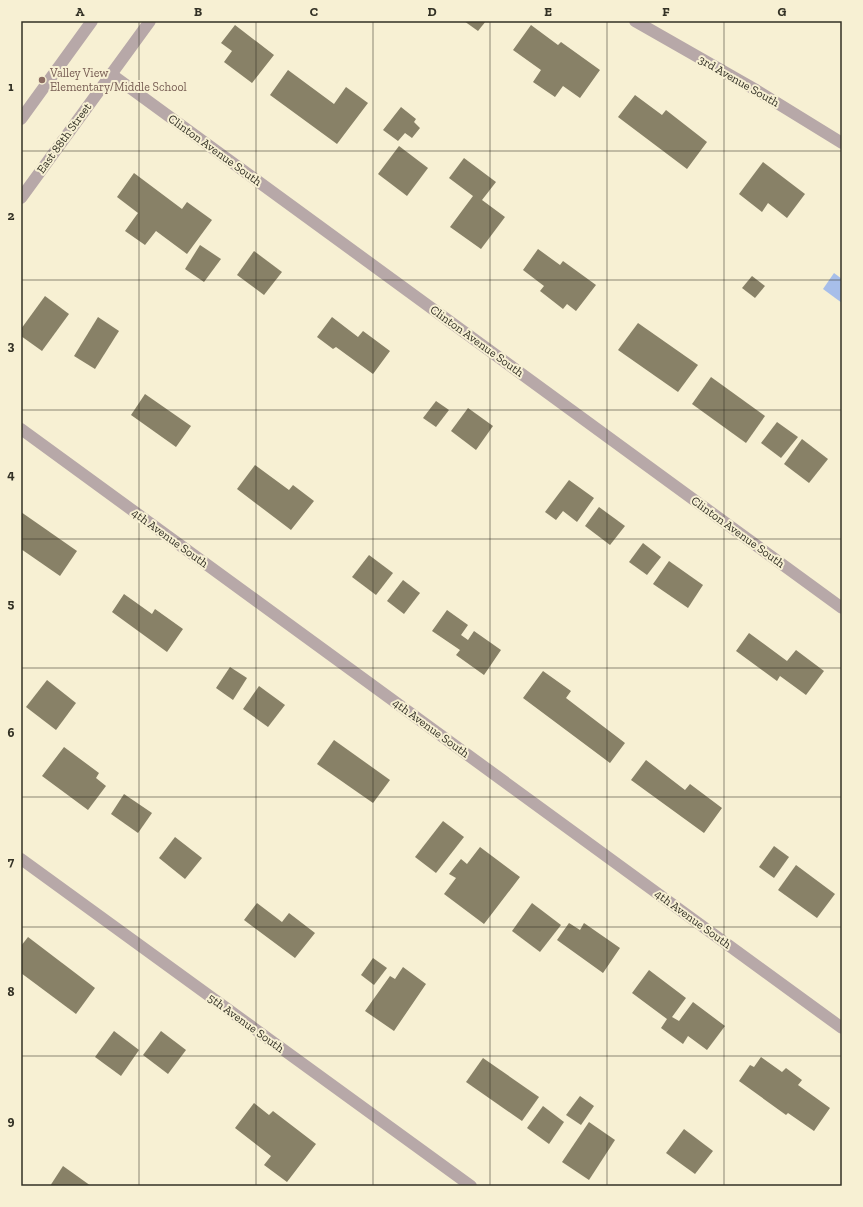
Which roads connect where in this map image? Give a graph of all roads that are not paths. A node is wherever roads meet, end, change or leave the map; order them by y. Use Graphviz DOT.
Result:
graph roads {
  1 [pos="92,21"];
  2 [pos="150,21"];
  3 [pos="635,21"];
  4 [pos="111,74"];
  5 [pos="21,119"];
  6 [pos="842,143"];
  7 [pos="21,198"];
  8 [pos="21,429"];
  9 [pos="842,608"];
  10 [pos="21,859"];
  11 [pos="842,1028"];
  12 [pos="471,1186"];
  1 -- 5 [label="street"];
  2 -- 4 [label="street, East 88th Street"];
  3 -- 6 [label="street, 3rd Avenue South"];
  4 -- 7 [label="street, East 88th Street"];
  4 -- 9 [label="street, Clinton Avenue South"];
  8 -- 11 [label="street, 4th Avenue South"];
  10 -- 12 [label="street, 5th Avenue South"];
}
